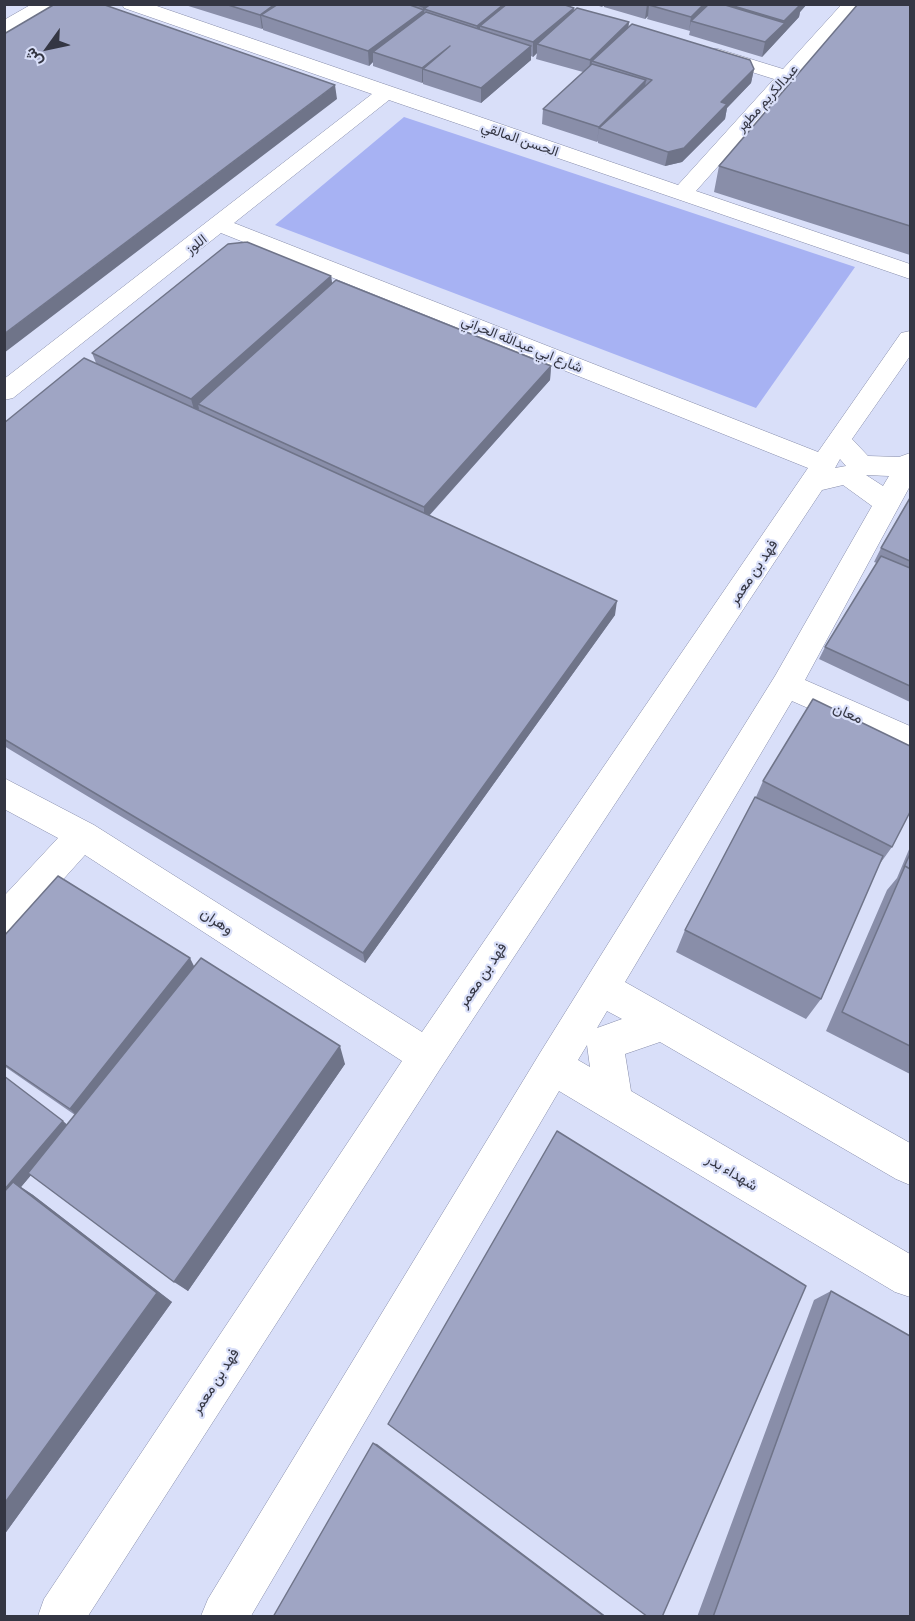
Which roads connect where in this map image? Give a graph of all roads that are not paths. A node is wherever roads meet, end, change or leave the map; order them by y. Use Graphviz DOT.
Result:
graph roads {
  1 [pos="46,4"];
  2 [pos="131,4"];
  3 [pos="854,4"];
  4 [pos="4,28"];
  5 [pos="697,49"];
  6 [pos="786,76"];
  7 [pos="385,93"];
  8 [pos="681,194"];
  9 [pos="220,225"];
  10 [pos="910,272"];
  11 [pos="910,339"];
  12 [pos="4,392"];
  13 [pos="825,463"];
  14 [pos="909,464"];
  15 [pos="886,503"];
  16 [pos="786,685"];
  17 [pos="910,740"];
  18 [pos="4,792"];
  19 [pos="82,835"];
  20 [pos="4,921"];
  21 [pos="602,988"];
  22 [pos="663,1023"];
  23 [pos="427,1056"];
  24 [pos="553,1066"];
  25 [pos="614,1102"];
  26 [pos="910,1165"];
  27 [pos="910,1277"];
  28 [pos="61,1617"];
  29 [pos="225,1617"];
  1 -- 4 [label="street"];
  2 -- 7 [label="street, الحسن المالقي"];
  3 -- 6 [label="street, عبدالكريم مطهر"];
  5 -- 6 [label="street"];
  6 -- 8 [label="street, عبدالكريم مطهر"];
  7 -- 8 [label="street, الحسن المالقي"];
  7 -- 9 [label="street, اللوز"];
  8 -- 10 [label="street, الحسن المالقي"];
  9 -- 12 [label="street, اللوز"];
  9 -- 13 [label="street, شارع ابي عبدالله الحراني"];
  11 -- 13 [label="street, فهد بن معمر"];
  13 -- 14 [label="street"];
  13 -- 15 [label="street"];
  13 -- 23 [label="street, فهد بن معمر"];
  14 -- 15 [label="street"];
  15 -- 16 [label="street"];
  16 -- 17 [label="street, معان"];
  16 -- 21 [label="street"];
  18 -- 19 [label="street, وهران"];
  19 -- 20 [label="street"];
  19 -- 23 [label="street, وهران"];
  21 -- 22 [label="street"];
  21 -- 24 [label="street"];
  22 -- 25 [label="street"];
  22 -- 26 [label="street"];
  23 -- 28 [label="street, فهد بن معمر"];
  24 -- 25 [label="street, شهداء بدر"];
  24 -- 29 [label="street"];
  25 -- 27 [label="street, شهداء بدر"];
}
